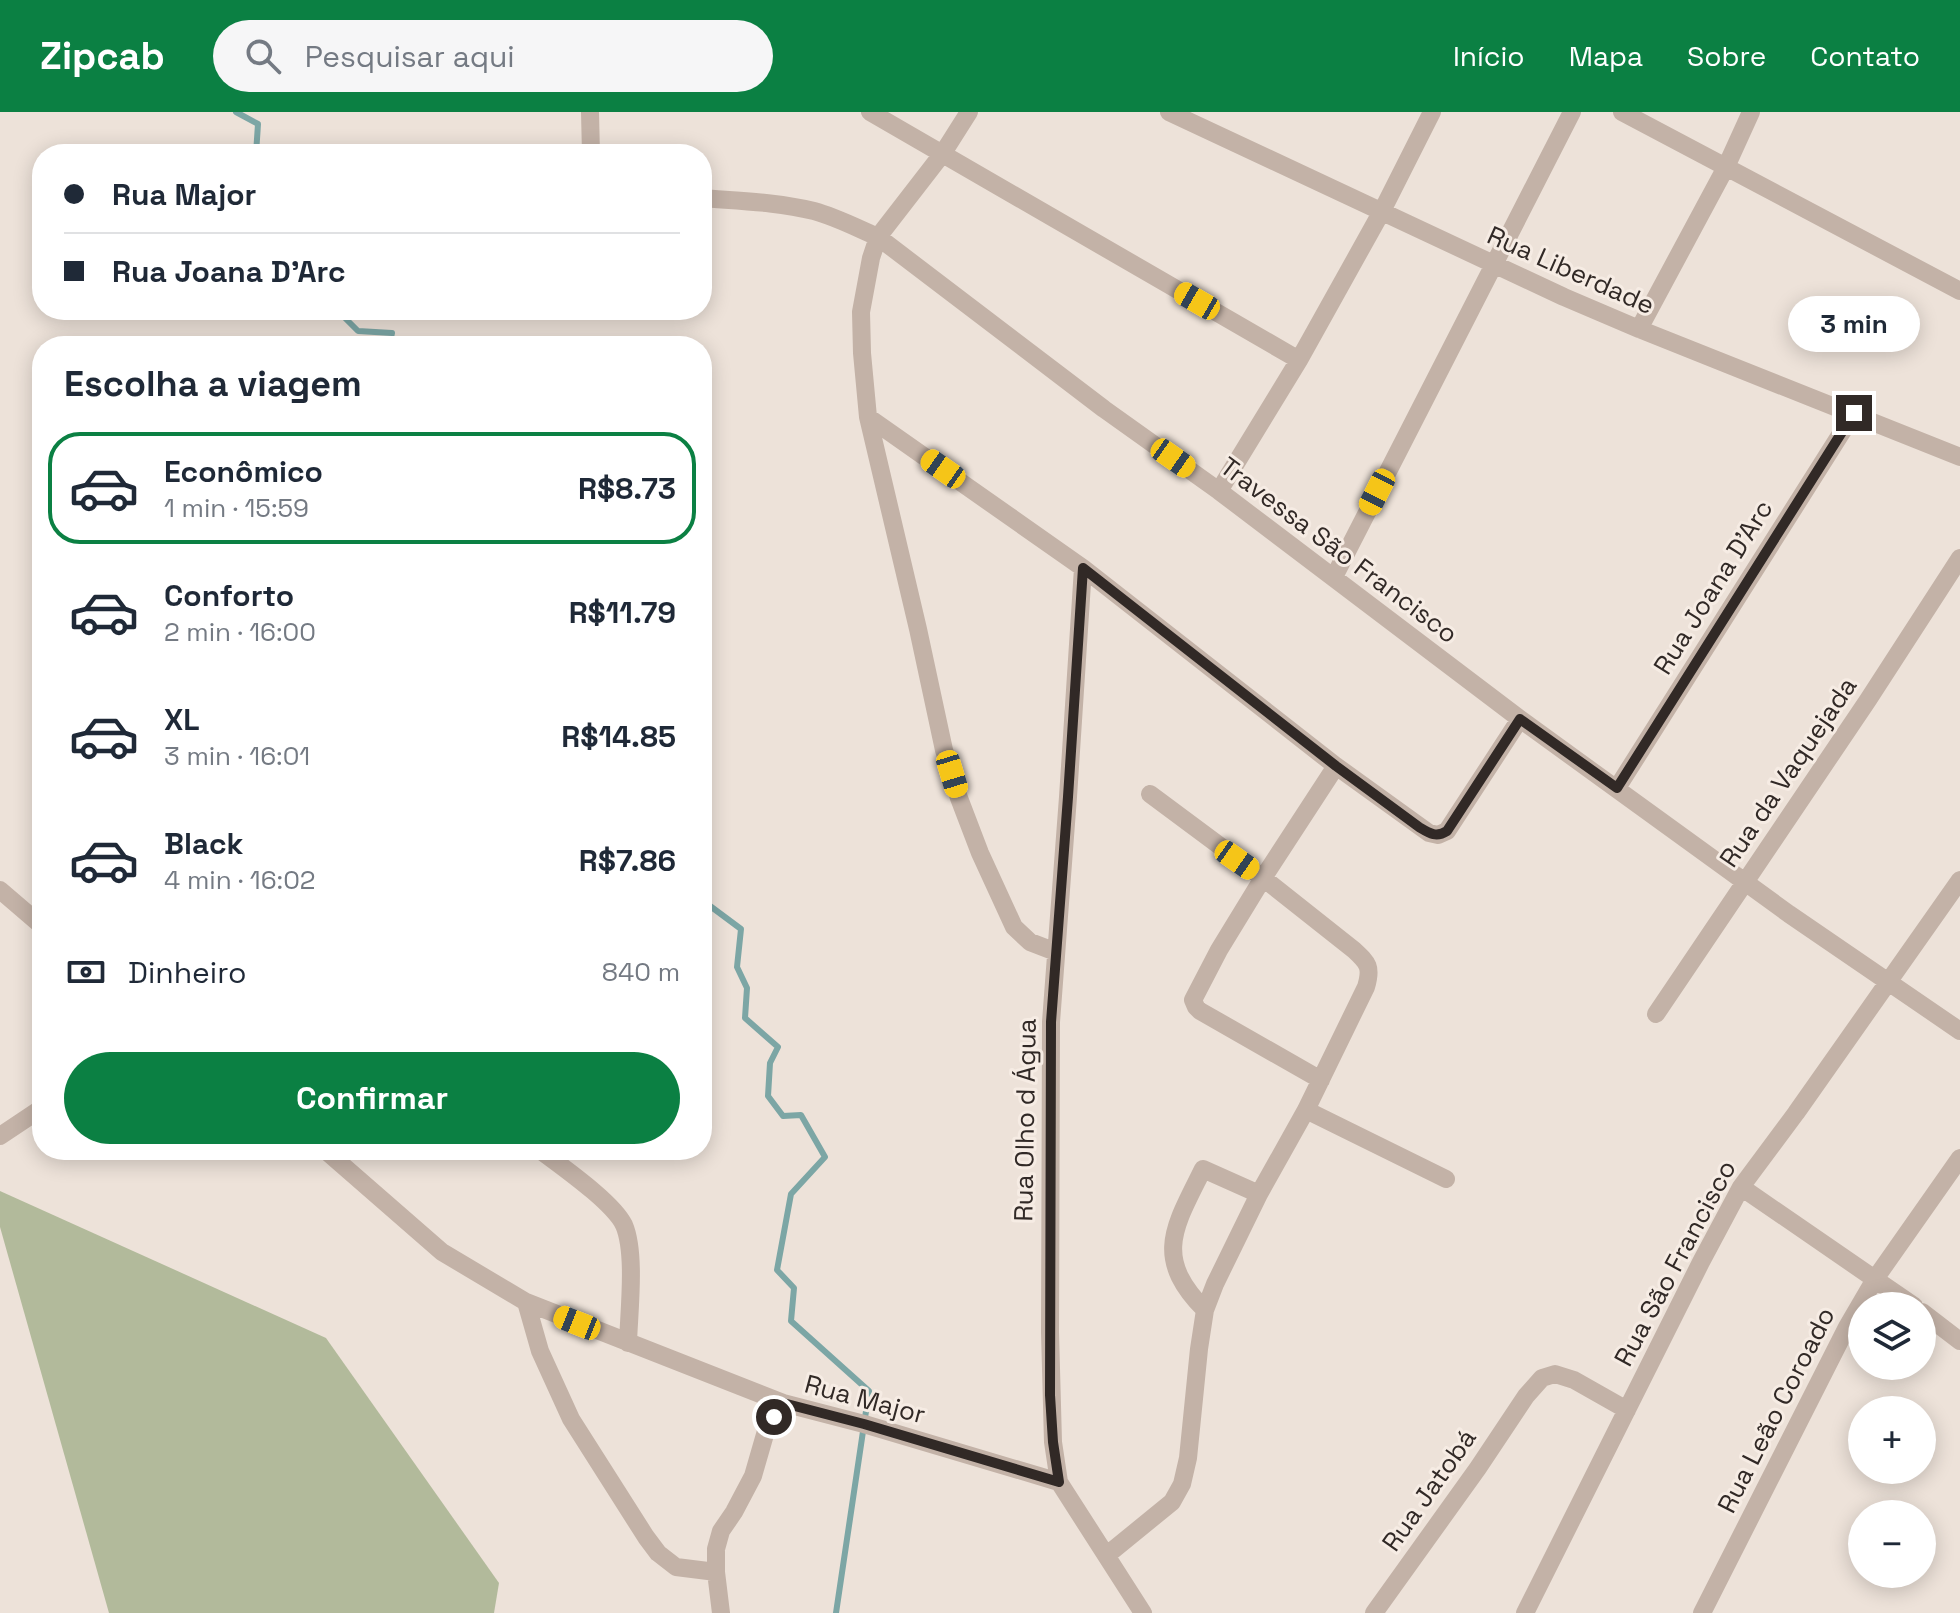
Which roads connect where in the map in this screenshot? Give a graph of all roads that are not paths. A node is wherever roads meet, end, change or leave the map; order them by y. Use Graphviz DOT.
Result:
graph roads {
  1 [pos="590,112"];
  2 [pos="870,112"];
  3 [pos="969,112"];
  4 [pos="1169,112"];
  5 [pos="1432,112"];
  6 [pos="1572,112"];
  7 [pos="1622,112"];
  8 [pos="1751,112"];
  9 [pos="591,144"];
  10 [pos="943,153"];
  11 [pos="1726,167"];
  12 [pos="712,199"];
  13 [pos="1382,211"];
  14 [pos="878,237"];
  15 [pos="1493,264"];
  16 [pos="1960,291"];
  17 [pos="1639,329"];
  18 [pos="1299,360"];
  19 [pos="1854,413"];
  20 [pos="868,417"];
  21 [pos="1960,457"];
  22 [pos="1219,491"];
  23 [pos="1960,558"];
  24 [pos="1083,568"];
  25 [pos="1334,577"];
  26 [pos="1520,719"];
  27 [pos="1336,766"];
  28 [pos="1617,788"];
  29 [pos="1150,794"];
  30 [pos="1263,878"];
  31 [pos="1960,880"];
  32 [pos="1746,882"];
  33 [pos="0,890"];
  34 [pos="32,917"];
  35 [pos="1056,952"];
  36 [pos="1889,981"];
  37 [pos="1656,1014"];
  38 [pos="1960,1031"];
  39 [pos="1321,1080"];
  40 [pos="1306,1110"];
  41 [pos="32,1115"];
  42 [pos="0,1136"];
  43 [pos="1960,1158"];
  44 [pos="336,1160"];
  45 [pos="553,1160"];
  46 [pos="1446,1179"];
  47 [pos="1741,1187"];
  48 [pos="1259,1194"];
  49 [pos="1875,1279"];
  50 [pos="1894,1292"];
  51 [pos="526,1302"];
  52 [pos="1205,1310"];
  53 [pos="1936,1323"];
  54 [pos="1960,1341"];
  55 [pos="628,1343"];
  56 [pos="783,1403"];
  57 [pos="1627,1410"];
  58 [pos="1059,1482"];
  59 [pos="1107,1555"];
  60 [pos="716,1572"];
  61 [pos="721,1613"];
  62 [pos="1143,1613"];
  63 [pos="1374,1613"];
  64 [pos="1525,1613"];
  65 [pos="1702,1613"];
  1 -- 9 [label="street"];
  2 -- 10 [label="street"];
  3 -- 10 [label="street"];
  4 -- 13 [label="street, Rua Liberdade"];
  5 -- 13 [label="street"];
  6 -- 15 [label="street"];
  7 -- 11 [label="street"];
  8 -- 11 [label="street"];
  10 -- 14 [label="street"];
  10 -- 18 [label="street"];
  11 -- 16 [label="street"];
  11 -- 17 [label="street"];
  12 -- 14 [label="street, Travessa São Francisco"];
  13 -- 15 [label="street, Rua Liberdade"];
  13 -- 18 [label="street"];
  14 -- 20 [label="street"];
  14 -- 22 [label="street, Travessa São Francisco"];
  15 -- 17 [label="street, Rua Liberdade"];
  15 -- 25 [label="street"];
  17 -- 19 [label="street, Rua Liberdade"];
  18 -- 22 [label="street"];
  19 -- 21 [label="street, Rua Liberdade"];
  19 -- 28 [label="street, Rua Joana D'Arc"];
  20 -- 24 [label="street"];
  20 -- 35 [label="street"];
  22 -- 25 [label="street, Travessa São Francisco"];
  23 -- 32 [label="street, Rua da Vaquejada"];
  24 -- 27 [label="street"];
  24 -- 35 [label="street, Rua Olho d Água"];
  25 -- 26 [label="street, Travessa São Francisco"];
  26 -- 27 [label="street"];
  26 -- 28 [label="street, Travessa São Francisco"];
  27 -- 30 [label="street"];
  28 -- 32 [label="street, Travessa São Francisco"];
  29 -- 30 [label="street"];
  30 -- 39 [label="street"];
  30 -- 39 [label="street"];
  31 -- 36 [label="street, Rua São Francisco"];
  32 -- 36 [label="street, Travessa São Francisco"];
  32 -- 37 [label="street, Rua da Vaquejada"];
  33 -- 34 [label="street"];
  35 -- 58 [label="street, Rua Olho d Água"];
  36 -- 38 [label="street, Travessa São Francisco"];
  36 -- 47 [label="street, Rua São Francisco"];
  39 -- 40 [label="street"];
  40 -- 46 [label="street"];
  40 -- 48 [label="street"];
  41 -- 42 [label="street"];
  43 -- 49 [label="street, Rua Leão Coroado"];
  44 -- 51 [label="street"];
  45 -- 55 [label="street"];
  47 -- 49 [label="street"];
  47 -- 57 [label="street, Rua São Francisco"];
  48 -- 52 [label="street"];
  48 -- 52 [label="street"];
  49 -- 50 [label="street"];
  49 -- 65 [label="street, Rua Leão Coroado"];
  51 -- 55 [label="street"];
  51 -- 60 [label="street"];
  52 -- 59 [label="street"];
  53 -- 54 [label="street"];
  55 -- 56 [label="street"];
  56 -- 58 [label="street, Rua Major"];
  56 -- 60 [label="street, Rua Major"];
  57 -- 63 [label="street, Rua Jatobá"];
  57 -- 64 [label="street, Rua São Francisco"];
  58 -- 59 [label="street"];
  59 -- 62 [label="street"];
  60 -- 61 [label="street, Rua Major"];
}
